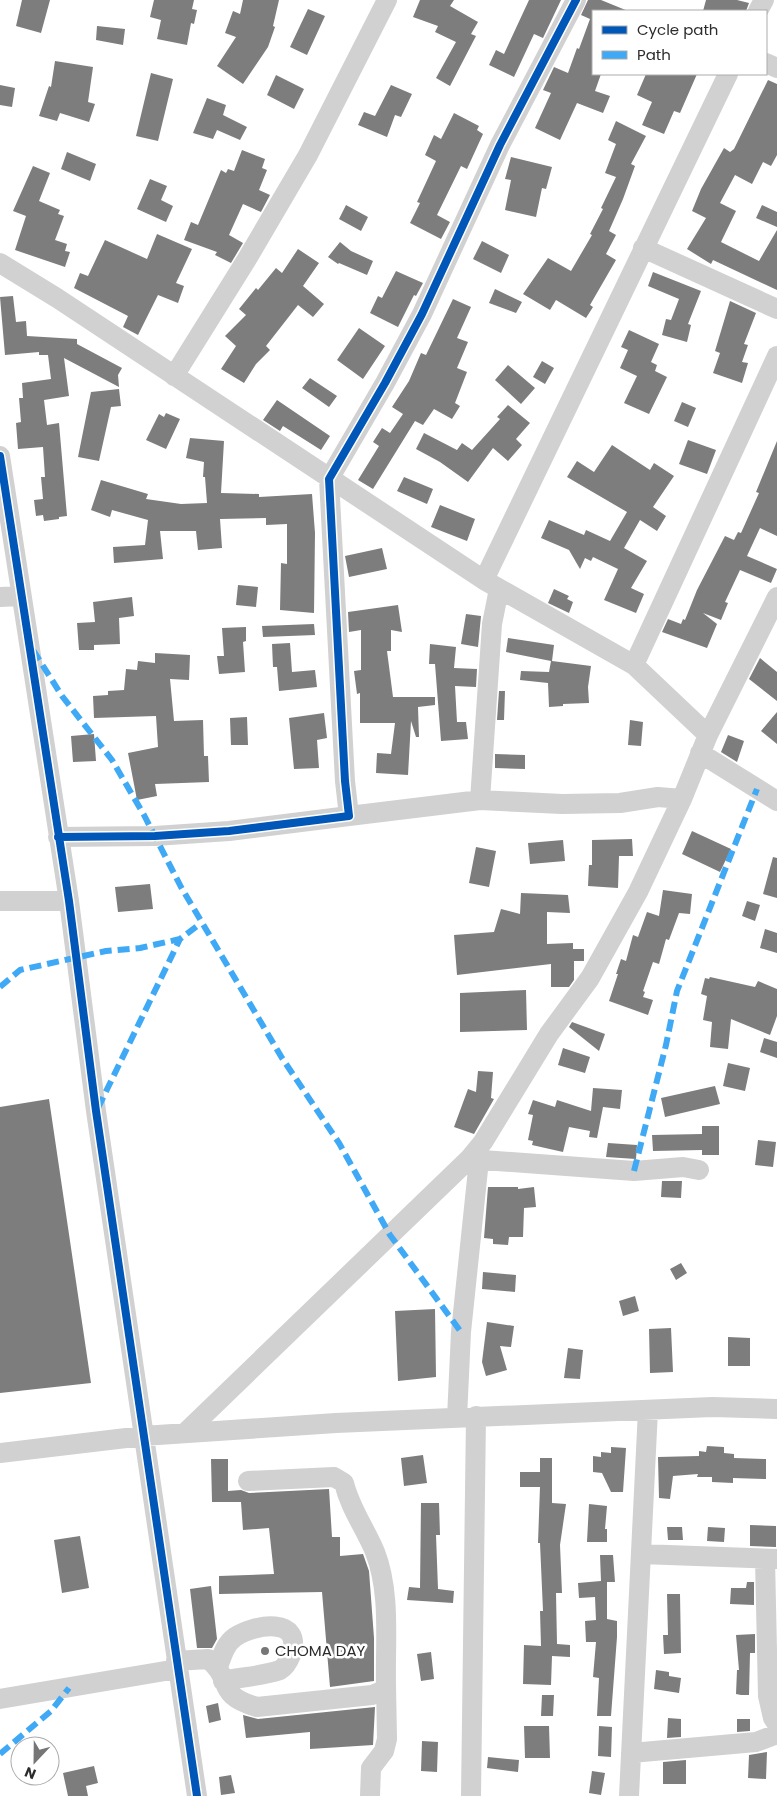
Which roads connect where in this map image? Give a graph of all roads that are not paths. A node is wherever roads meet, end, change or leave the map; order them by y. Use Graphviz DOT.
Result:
graph roads {
  1 [pos="387,0"];
  2 [pos="576,0"];
  3 [pos="728,75"];
  4 [pos="643,248"];
  5 [pos="0,263"];
  6 [pos="777,309"];
  7 [pos="777,356"];
  8 [pos="174,376"];
  9 [pos="0,456"];
  10 [pos="329,479"];
  11 [pos="492,584"];
  12 [pos="21,596"];
  13 [pos="0,597"];
  14 [pos="777,597"];
  15 [pos="634,665"];
  16 [pos="704,744"];
  17 [pos="682,799"];
  18 [pos="480,800"];
  19 [pos="777,802"];
  20 [pos="349,816"];
  21 [pos="58,837"];
  22 [pos="0,901"];
  23 [pos="69,901"];
  24 [pos="474,1160"];
  25 [pos="699,1170"];
  26 [pos="777,1409"];
  27 [pos="648,1410"];
  28 [pos="467,1417"];
  29 [pos="184,1434"];
  30 [pos="143,1436"];
  31 [pos="0,1453"];
  32 [pos="248,1481"];
  33 [pos="641,1554"];
  34 [pos="771,1559"];
  35 [pos="176,1665"];
  36 [pos="386,1685"];
  37 [pos="0,1699"];
  38 [pos="777,1724"];
  39 [pos="777,1734"];
  40 [pos="631,1753"];
  41 [pos="197,1796"];
  42 [pos="370,1796"];
  43 [pos="471,1796"];
  44 [pos="629,1796"];
  1 -- 8 [label="street"];
  2 -- 10 [label="street"];
  3 -- 4 [label="street"];
  4 -- 6 [label="street"];
  4 -- 11 [label="street"];
  5 -- 8 [label="street"];
  7 -- 15 [label="street"];
  8 -- 10 [label="street"];
  9 -- 12 [label="street"];
  10 -- 11 [label="street"];
  10 -- 20 [label="street"];
  11 -- 15 [label="street"];
  11 -- 18 [label="street"];
  12 -- 13 [label="street"];
  12 -- 21 [label="street"];
  14 -- 16 [label="street"];
  15 -- 16 [label="street"];
  16 -- 17 [label="street"];
  16 -- 19 [label="street"];
  17 -- 18 [label="street"];
  17 -- 24 [label="street"];
  18 -- 20 [label="street"];
  20 -- 21 [label="street"];
  21 -- 23 [label="street"];
  22 -- 23 [label="street"];
  23 -- 30 [label="street"];
  24 -- 25 [label="street"];
  24 -- 28 [label="street"];
  24 -- 29 [label="street"];
  26 -- 27 [label="street"];
  27 -- 28 [label="street"];
  27 -- 33 [label="street"];
  28 -- 29 [label="street"];
  28 -- 43 [label="street"];
  29 -- 30 [label="street"];
  30 -- 31 [label="street"];
  30 -- 35 [label="street"];
  32 -- 36 [label="street"];
  33 -- 34 [label="street"];
  33 -- 40 [label="street"];
  34 -- 38 [label="street"];
  35 -- 36 [label="street"];
  35 -- 37 [label="street"];
  35 -- 41 [label="street"];
  36 -- 42 [label="street"];
  39 -- 40 [label="street"];
  40 -- 44 [label="street"];
}
